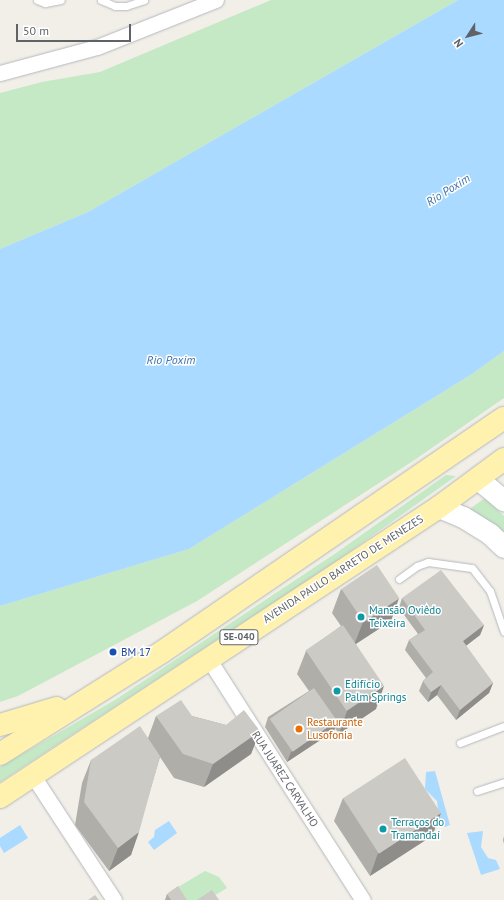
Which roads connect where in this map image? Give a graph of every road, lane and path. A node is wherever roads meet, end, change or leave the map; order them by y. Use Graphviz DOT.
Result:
graph roads {
  1 [pos="37,0"];
  2 [pos="61,0"];
  3 [pos="101,0"];
  4 [pos="144,0"];
  5 [pos="214,0"];
  6 [pos="0,73"];
  7 [pos="504,418"];
  8 [pos="504,458"];
  9 [pos="442,462"];
  10 [pos="477,478"];
  11 [pos="504,501"];
  12 [pos="439,507"];
  13 [pos="504,547"];
  14 [pos="399,579"];
  15 [pos="504,632"];
  16 [pos="208,658"];
  17 [pos="79,702"];
  18 [pos="0,725"];
  19 [pos="504,726"];
  20 [pos="460,743"];
  21 [pos="0,754"];
  22 [pos="33,776"];
  23 [pos="504,782"];
  24 [pos="477,792"];
  25 [pos="0,797"];
  26 [pos="114,900"];
  27 [pos="363,900"];
  1 -- 2 [label="lane"];
  3 -- 4 [label="lane"];
  5 -- 6 [label="street"];
  7 -- 9 [label="main road, SE-040"];
  8 -- 10 [label="main road, AVENIDA PAULO BARRETO DE MENEZES / SE-040"];
  9 -- 10 [label="main road"];
  9 -- 17 [label="main road, SE-040"];
  10 -- 11 [label="main road"];
  10 -- 12 [label="main road, AVENIDA PAULO BARRETO DE MENEZES / SE-040"];
  12 -- 13 [label="main road"];
  12 -- 16 [label="main road, AVENIDA PAULO BARRETO DE MENEZES / SE-040"];
  14 -- 15 [label="lane"];
  16 -- 22 [label="main road, AVENIDA PAULO BARRETO DE MENEZES / SE-040"];
  16 -- 27 [label="street, RUA JUAREZ CARVALHO"];
  17 -- 18 [label="main road"];
  17 -- 21 [label="main road, SE-040"];
  19 -- 20 [label="lane"];
  22 -- 25 [label="main road, AVENIDA PAULO BARRETO DE MENEZES / SE-040"];
  22 -- 26 [label="street"];
  23 -- 24 [label="lane"];
}
